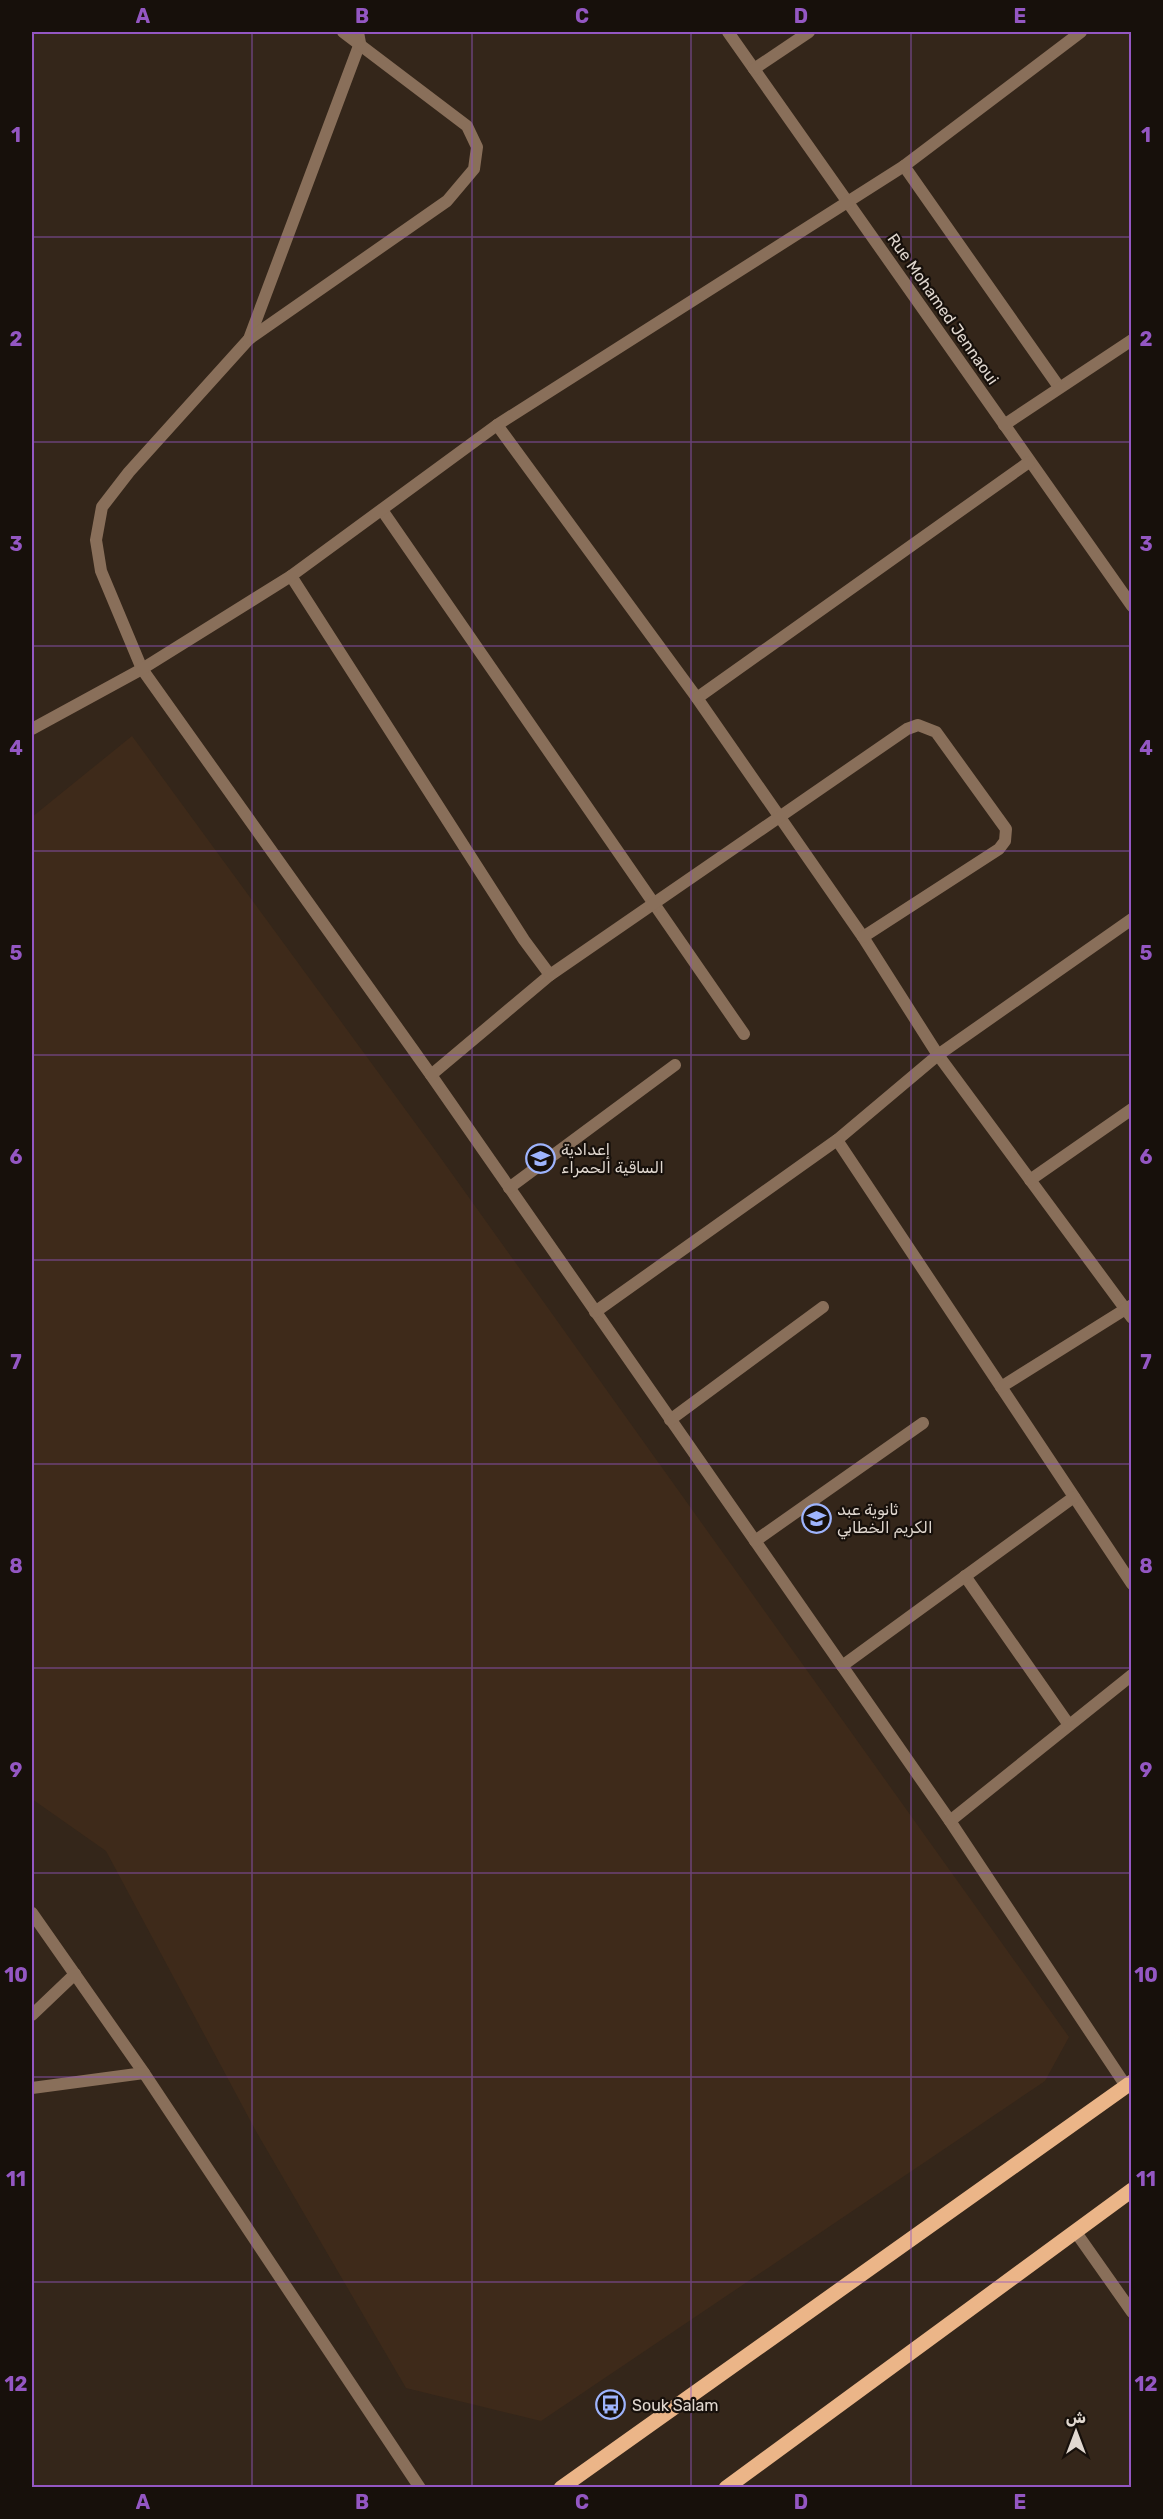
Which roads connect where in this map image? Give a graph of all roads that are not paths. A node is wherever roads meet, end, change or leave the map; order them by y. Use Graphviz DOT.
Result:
graph roads {
  1 [pos="343,32"];
  2 [pos="728,32"];
  3 [pos="809,32"];
  4 [pos="1081,32"];
  5 [pos="359,37"];
  6 [pos="754,69"];
  7 [pos="904,166"];
  8 [pos="847,201"];
  9 [pos="249,339"];
  10 [pos="1131,340"];
  11 [pos="1059,387"];
  12 [pos="497,425"];
  13 [pos="1004,425"];
  14 [pos="1029,462"];
  15 [pos="382,510"];
  16 [pos="291,576"];
  17 [pos="1131,606"];
  18 [pos="142,669"];
  19 [pos="698,698"];
  20 [pos="32,729"];
  21 [pos="780,817"];
  22 [pos="654,902"];
  23 [pos="1131,920"];
  24 [pos="862,937"];
  25 [pos="550,975"];
  26 [pos="744,1034"];
  27 [pos="938,1055"];
  28 [pos="675,1065"];
  29 [pos="431,1075"];
  30 [pos="1131,1109"];
  31 [pos="837,1140"];
  32 [pos="1030,1180"];
  33 [pos="509,1188"];
  34 [pos="823,1308"];
  35 [pos="1130,1311"];
  36 [pos="595,1312"];
  37 [pos="1001,1387"];
  38 [pos="670,1420"];
  39 [pos="923,1423"];
  40 [pos="1074,1497"];
  41 [pos="755,1541"];
  42 [pos="965,1576"];
  43 [pos="1131,1584"];
  44 [pos="842,1666"];
  45 [pos="1131,1675"];
  46 [pos="1070,1725"];
  47 [pos="950,1821"];
  48 [pos="32,1913"];
  49 [pos="75,1974"];
  50 [pos="32,2015"];
  51 [pos="144,2073"];
  52 [pos="1129,2084"];
  53 [pos="32,2088"];
  54 [pos="1131,2190"];
  55 [pos="1075,2231"];
  56 [pos="1131,2312"];
  57 [pos="420,2487"];
  58 [pos="561,2487"];
  59 [pos="726,2487"];
  1 -- 5 [label="street"];
  2 -- 6 [label="street, Rue Mohamed Jennaoui"];
  3 -- 6 [label="street"];
  4 -- 7 [label="street"];
  5 -- 9 [label="street"];
  5 -- 9 [label="street"];
  6 -- 8 [label="street, Rue Mohamed Jennaoui"];
  7 -- 8 [label="street"];
  7 -- 11 [label="street"];
  8 -- 12 [label="street"];
  8 -- 13 [label="street, Rue Mohamed Jennaoui"];
  9 -- 18 [label="street"];
  10 -- 11 [label="street"];
  11 -- 13 [label="street"];
  12 -- 15 [label="street"];
  12 -- 19 [label="street"];
  13 -- 14 [label="street, Rue Mohamed Jennaoui"];
  14 -- 17 [label="street, Rue Mohamed Jennaoui"];
  14 -- 19 [label="street"];
  15 -- 16 [label="street"];
  15 -- 22 [label="street"];
  16 -- 18 [label="street"];
  16 -- 25 [label="street"];
  18 -- 20 [label="street"];
  18 -- 29 [label="street"];
  19 -- 21 [label="street"];
  21 -- 22 [label="street"];
  21 -- 24 [label="street"];
  21 -- 24 [label="street"];
  22 -- 25 [label="street"];
  22 -- 26 [label="street"];
  23 -- 27 [label="street"];
  24 -- 27 [label="street"];
  25 -- 29 [label="street"];
  27 -- 31 [label="street"];
  27 -- 32 [label="street"];
  28 -- 33 [label="street"];
  29 -- 33 [label="street"];
  30 -- 32 [label="street"];
  31 -- 36 [label="street"];
  31 -- 37 [label="street"];
  32 -- 35 [label="street"];
  33 -- 36 [label="street"];
  34 -- 38 [label="street"];
  35 -- 37 [label="street"];
  36 -- 38 [label="street"];
  37 -- 40 [label="street"];
  38 -- 41 [label="street"];
  39 -- 41 [label="street"];
  40 -- 42 [label="street"];
  40 -- 43 [label="street"];
  41 -- 44 [label="street"];
  42 -- 44 [label="street"];
  42 -- 46 [label="street"];
  44 -- 47 [label="street"];
  45 -- 46 [label="street"];
  46 -- 47 [label="street"];
  47 -- 52 [label="street"];
  48 -- 49 [label="street"];
  49 -- 50 [label="street"];
  49 -- 51 [label="street"];
  51 -- 53 [label="street"];
  51 -- 57 [label="street"];
  52 -- 58 [label="main road"];
  54 -- 55 [label="main road"];
  55 -- 56 [label="street"];
  55 -- 59 [label="main road"];
}
